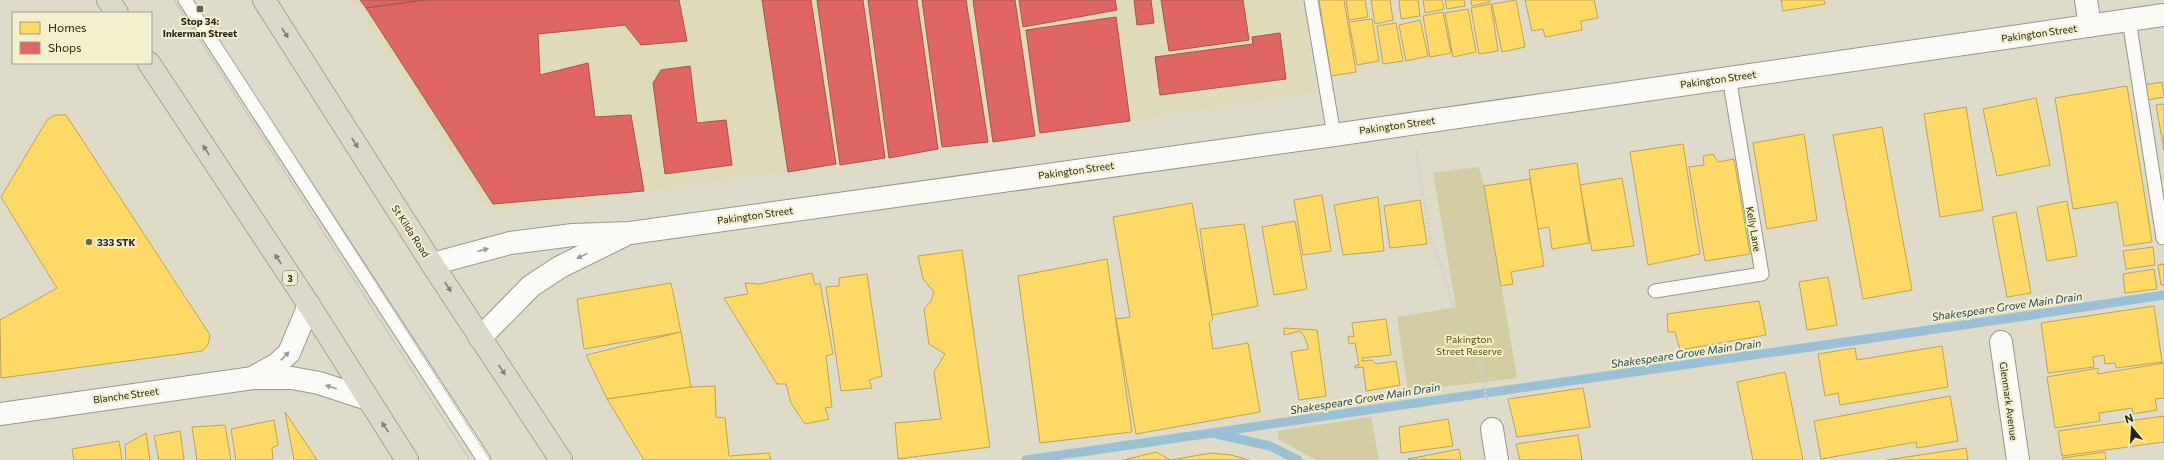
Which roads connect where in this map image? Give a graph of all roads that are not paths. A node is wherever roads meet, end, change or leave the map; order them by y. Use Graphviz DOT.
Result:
graph roads {
  1 [pos="108,0"];
  2 [pos="185,0"];
  3 [pos="264,0"];
  4 [pos="1311,0"];
  5 [pos="2086,0"];
  6 [pos="116,12"];
  7 [pos="2164,15"];
  8 [pos="2129,20"];
  9 [pos="2090,26"];
  10 [pos="150,64"];
  11 [pos="1729,77"];
  12 [pos="1334,134"];
  13 [pos="630,232"];
  14 [pos="2163,238"];
  15 [pos="432,264"];
  16 [pos="1655,291"];
  17 [pos="308,306"];
  18 [pos="480,338"];
  19 [pos="2001,342"];
  20 [pos="253,378"];
  21 [pos="368,399"];
  22 [pos="0,414"];
  23 [pos="1492,429"];
  24 [pos="407,460"];
  25 [pos="484,460"];
  26 [pos="561,460"];
  27 [pos="1497,460"];
  28 [pos="2018,460"];
  1 -- 6 [label="highway"];
  2 -- 25 [label="lane"];
  3 -- 15 [label="highway, St Kilda Road, one-way"];
  4 -- 12 [label="lane"];
  5 -- 9 [label="street"];
  7 -- 8 [label="street, Pakington Street"];
  8 -- 9 [label="street, Pakington Street"];
  8 -- 14 [label="lane"];
  9 -- 11 [label="street, Pakington Street"];
  17 -- 10 [label="highway, 3, one-way"];
  11 -- 12 [label="street, Pakington Street"];
  11 -- 16 [label="lane, Kelly Lane"];
  12 -- 13 [label="street, Pakington Street"];
  15 -- 13 [label="street, Pakington Street, one-way"];
  13 -- 18 [label="street, Pakington Street, one-way"];
  15 -- 18 [label="highway, St Kilda Road, one-way"];
  20 -- 17 [label="street, Blanche Street, one-way"];
  17 -- 21 [label="highway, 3"];
  18 -- 26 [label="highway, St Kilda Road, one-way"];
  19 -- 28 [label="street, Glenmark Avenue"];
  21 -- 20 [label="street, Blanche Street, one-way"];
  20 -- 22 [label="street, Blanche Street"];
  24 -- 21 [label="highway, 3, one-way"];
  23 -- 27 [label="street"];
}
